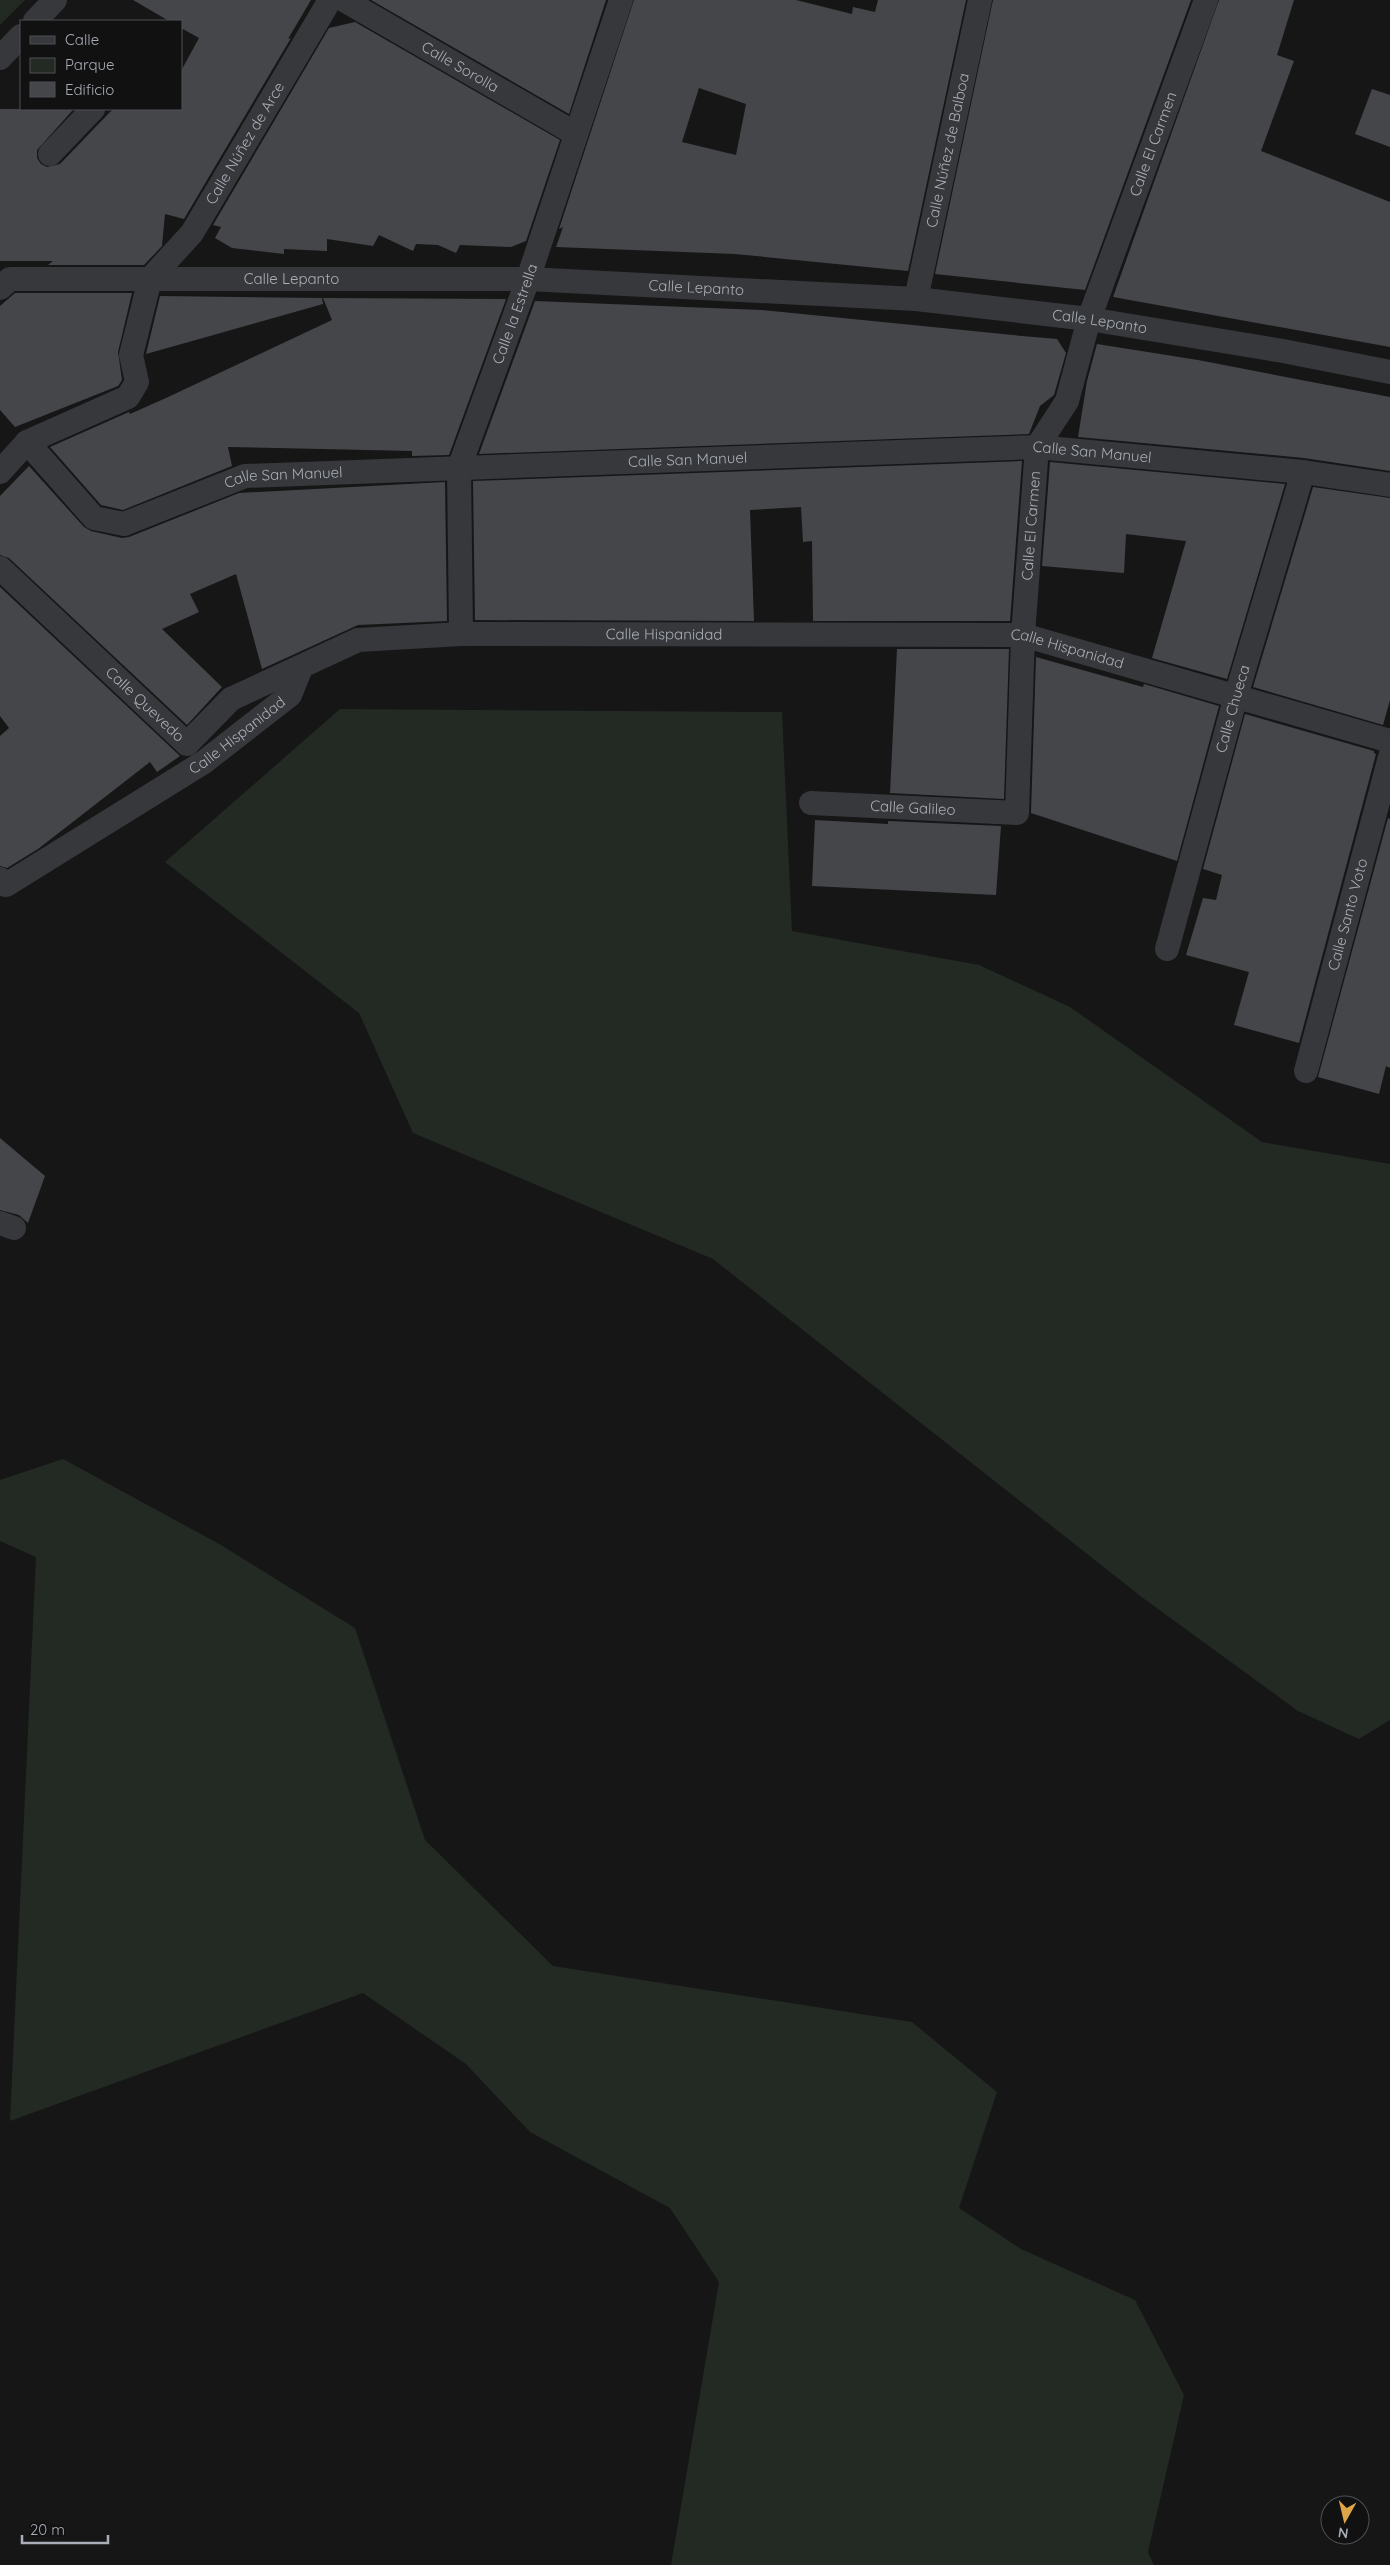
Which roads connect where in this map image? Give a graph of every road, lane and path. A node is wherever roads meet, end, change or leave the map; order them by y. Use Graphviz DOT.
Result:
graph roads {
  1 [pos="55,0"];
  2 [pos="330,0"];
  3 [pos="344,0"];
  4 [pos="621,0"];
  5 [pos="980,0"];
  6 [pos="1206,0"];
  7 [pos="37,20"];
  8 [pos="20,37"];
  9 [pos="0,58"];
  10 [pos="92,110"];
  11 [pos="576,134"];
  12 [pos="50,154"];
  13 [pos="150,279"];
  14 [pos="528,279"];
  15 [pos="0,288"];
  16 [pos="916,299"];
  17 [pos="1089,319"];
  18 [pos="1390,372"];
  19 [pos="27,442"];
  20 [pos="1037,447"];
  21 [pos="459,468"];
  22 [pos="0,472"];
  23 [pos="1303,472"];
  24 [pos="1390,485"];
  25 [pos="0,568"];
  26 [pos="461,634"];
  27 [pos="1023,636"];
  28 [pos="301,668"];
  29 [pos="1236,696"];
  30 [pos="1390,741"];
  31 [pos="1390,756"];
  32 [pos="811,803"];
  33 [pos="1017,813"];
  34 [pos="3,882"];
  35 [pos="1167,949"];
  36 [pos="1306,1071"];
  1 -- 7 [label="street"];
  2 -- 13 [label="street, Calle Núñez de Arce"];
  3 -- 11 [label="street, Calle Sorolla"];
  4 -- 11 [label="street, Calle la Estrella"];
  5 -- 16 [label="street, Calle Núñez de Balboa"];
  6 -- 17 [label="street, Calle El Carmen"];
  8 -- 9 [label="street"];
  10 -- 12 [label="street"];
  11 -- 14 [label="street, Calle la Estrella"];
  13 -- 14 [label="street, Calle Lepanto"];
  13 -- 15 [label="street, Calle Lepanto"];
  13 -- 19 [label="street"];
  14 -- 16 [label="street, Calle Lepanto"];
  14 -- 21 [label="street, Calle la Estrella"];
  16 -- 17 [label="street, Calle Lepanto"];
  17 -- 18 [label="street, Calle Lepanto"];
  17 -- 20 [label="street, Calle El Carmen"];
  19 -- 21 [label="street, Calle San Manuel"];
  19 -- 22 [label="street"];
  20 -- 21 [label="street, Calle San Manuel"];
  20 -- 23 [label="street, Calle San Manuel"];
  20 -- 27 [label="street, Calle El Carmen"];
  21 -- 26 [label="street, Calle la Estrella"];
  23 -- 24 [label="street, Calle San Manuel"];
  23 -- 29 [label="street, Calle Chueca"];
  25 -- 28 [label="street, Calle Quevedo"];
  26 -- 27 [label="street, Calle Hispanidad"];
  26 -- 28 [label="street, Calle Hispanidad"];
  27 -- 29 [label="street, Calle Hispanidad"];
  27 -- 33 [label="street, Calle El Carmen"];
  28 -- 34 [label="street, Calle Hispanidad"];
  29 -- 30 [label="street, Calle Hispanidad"];
  29 -- 35 [label="street, Calle Chueca"];
  31 -- 36 [label="street, Calle Santo Voto"];
  32 -- 33 [label="street, Calle Galileo"];
}
